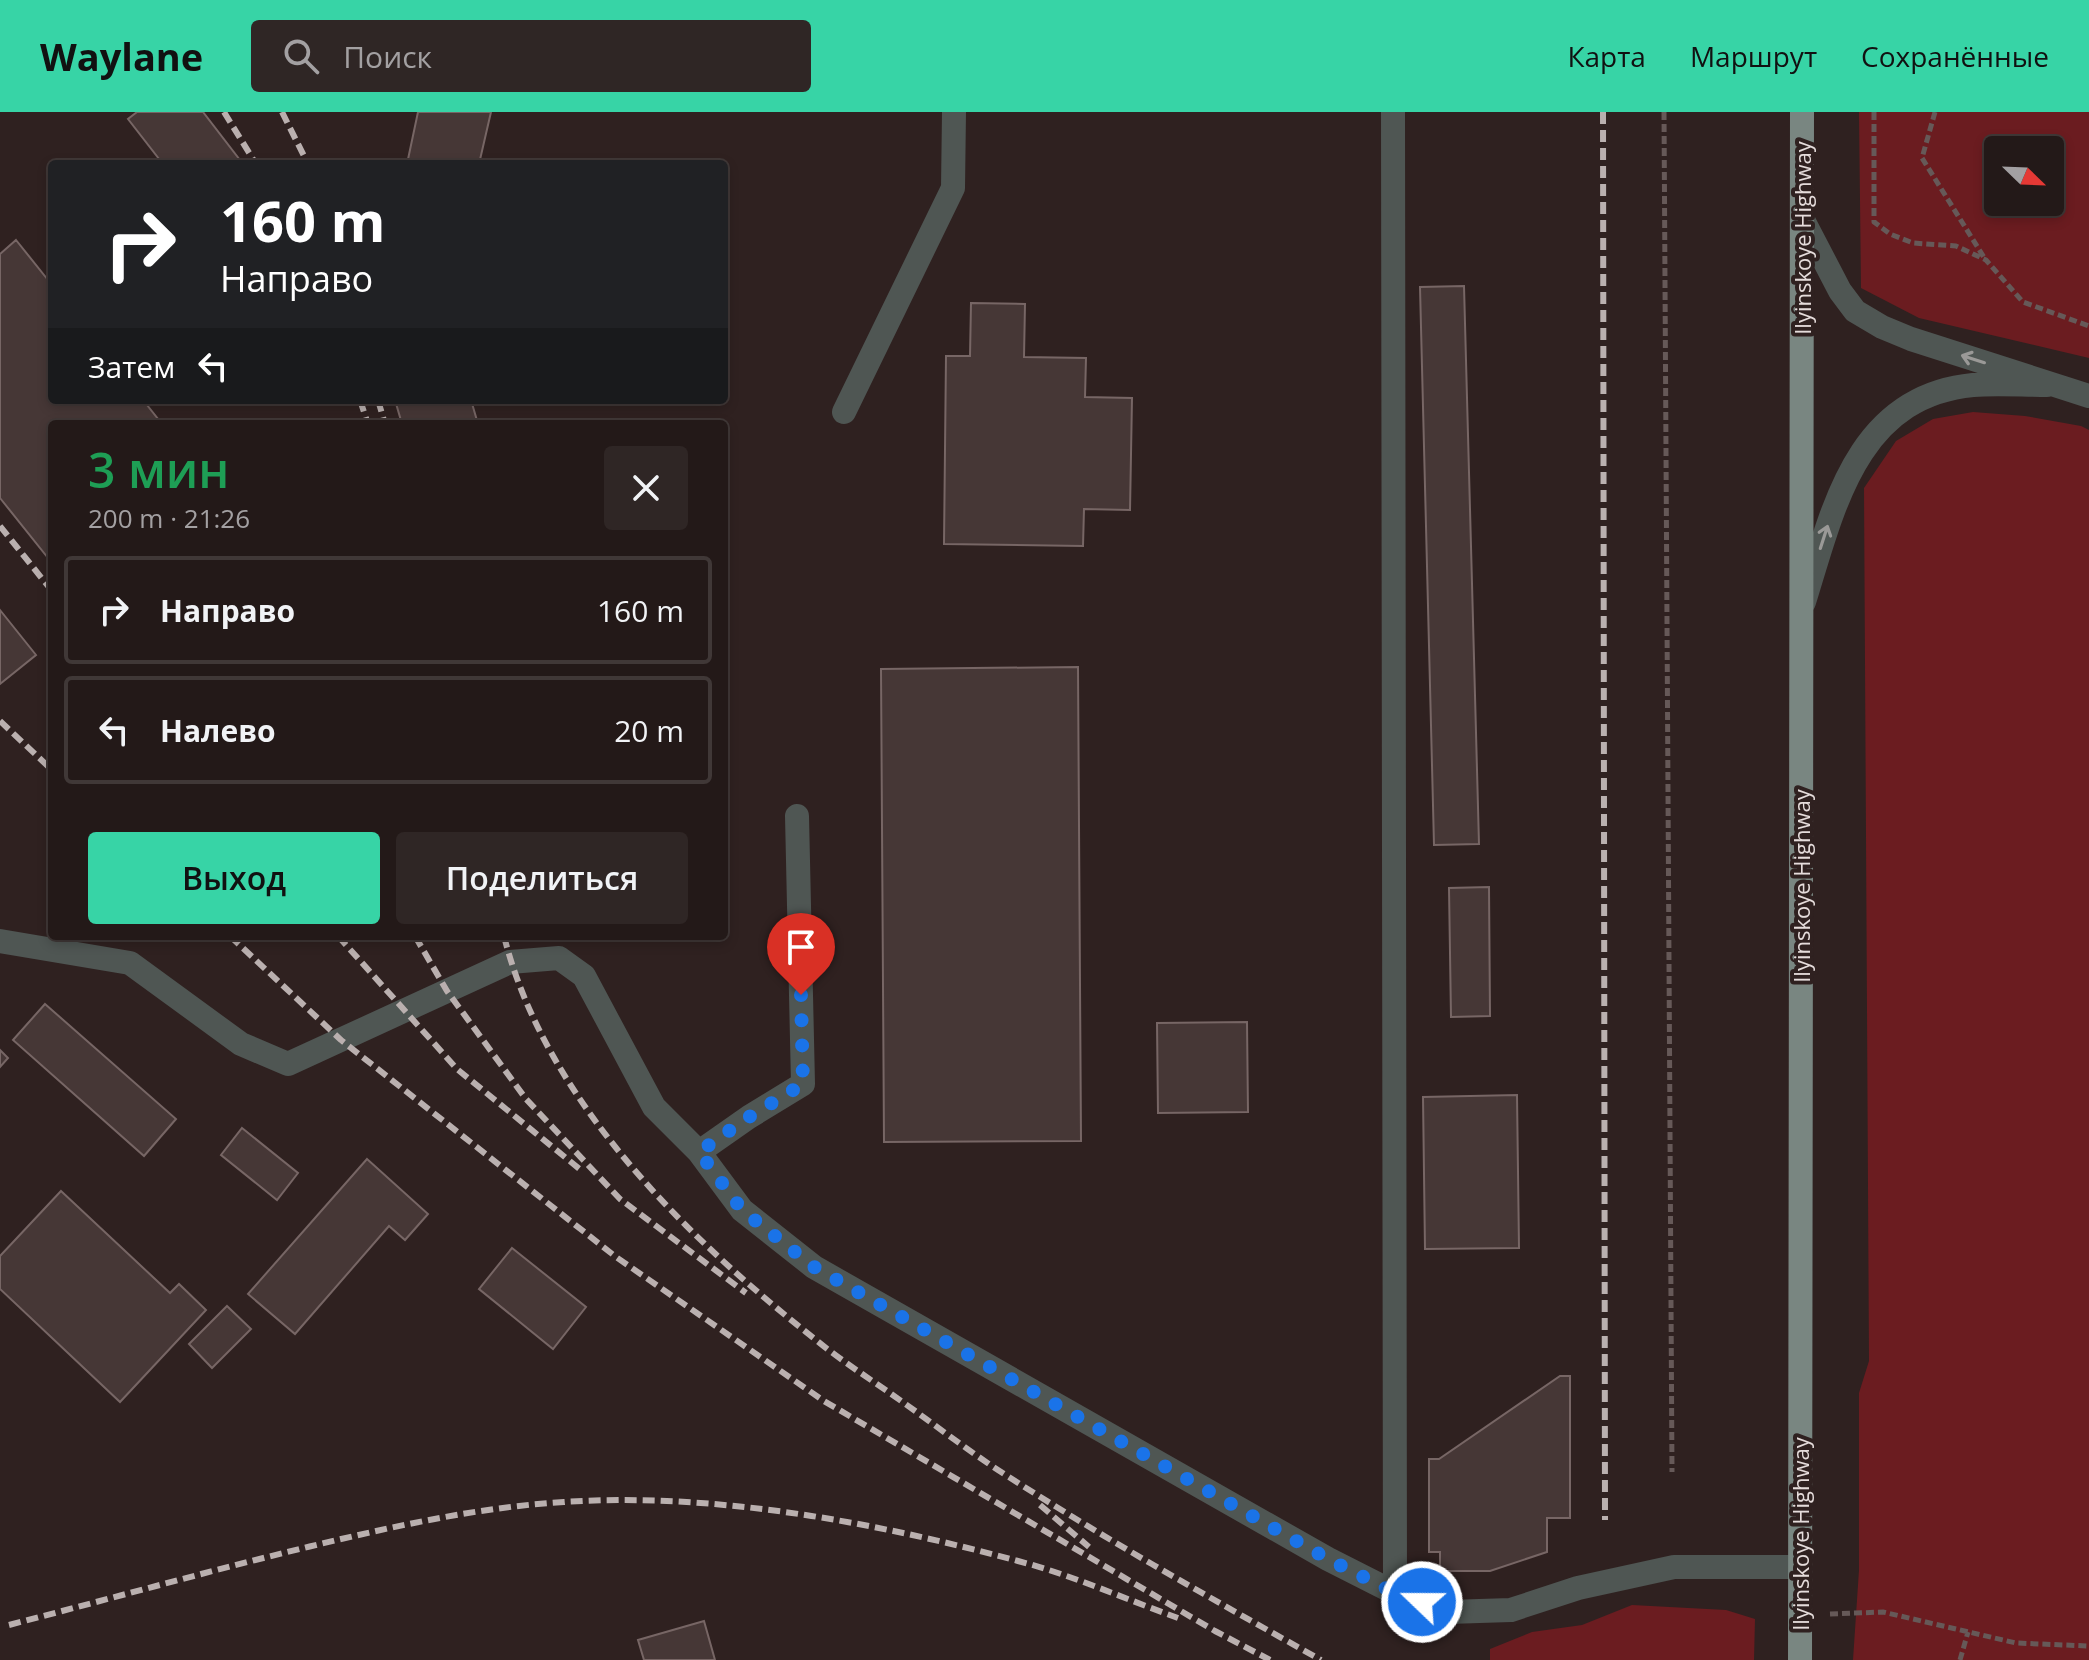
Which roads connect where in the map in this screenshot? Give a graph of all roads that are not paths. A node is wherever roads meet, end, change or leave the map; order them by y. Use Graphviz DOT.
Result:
graph roads {
  1 [pos="954,112"];
  2 [pos="1393,112"];
  3 [pos="1802,112"];
  4 [pos="1802,218"];
  5 [pos="2047,385"];
  6 [pos="2089,396"];
  7 [pos="844,412"];
  8 [pos="1801,611"];
  9 [pos="797,816"];
  10 [pos="0,941"];
  11 [pos="699,1152"];
  12 [pos="1800,1567"];
  13 [pos="1395,1593"];
  14 [pos="1800,1660"];
  1 -- 7 [label="lane"];
  2 -- 13 [label="lane"];
  3 -- 4 [label="main road, Ilyinskoye Highway"];
  5 -- 4 [label="lane, one-way"];
  4 -- 8 [label="main road, Ilyinskoye Highway"];
  5 -- 6 [label="lane"];
  8 -- 5 [label="lane, one-way"];
  8 -- 12 [label="main road, Ilyinskoye Highway"];
  9 -- 11 [label="lane"];
  10 -- 11 [label="lane"];
  11 -- 13 [label="lane"];
  12 -- 13 [label="lane"];
  12 -- 14 [label="main road, Ilyinskoye Highway"];
}
